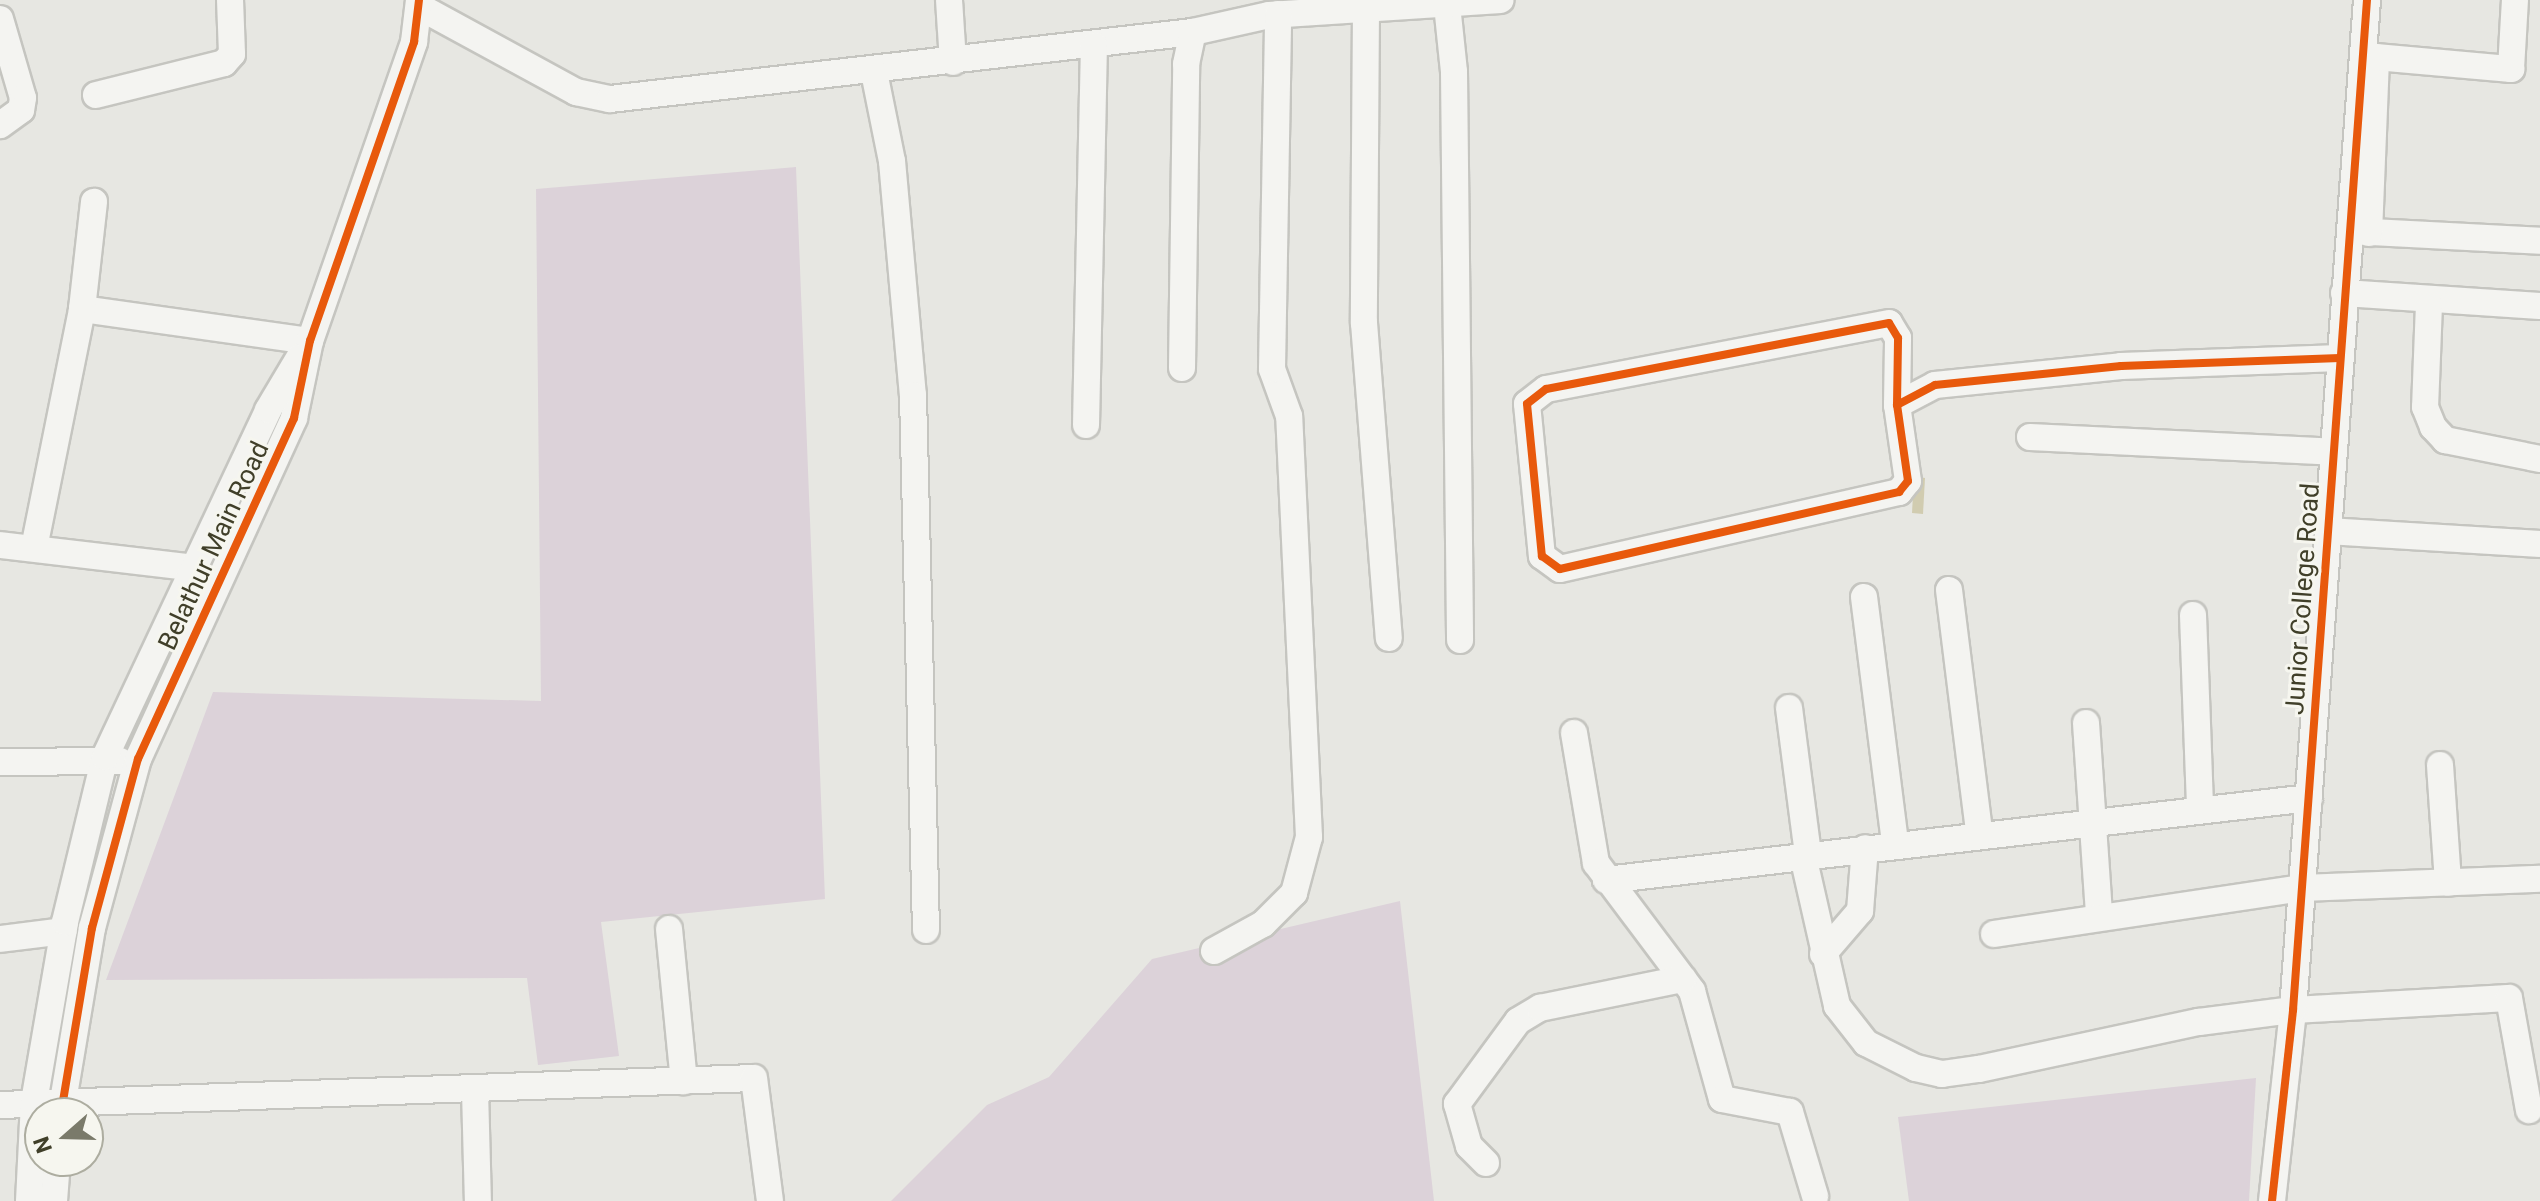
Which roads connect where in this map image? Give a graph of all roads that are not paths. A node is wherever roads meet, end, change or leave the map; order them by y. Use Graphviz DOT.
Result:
graph roads {
  1 [pos="230,0"];
  2 [pos="949,0"];
  3 [pos="1501,0"];
  4 [pos="2367,0"];
  5 [pos="2515,0"];
  6 [pos="419,4"];
  7 [pos="1447,5"];
  8 [pos="1366,8"];
  9 [pos="1274,10"];
  10 [pos="1,28"];
  11 [pos="1193,32"];
  12 [pos="1094,45"];
  13 [pos="953,62"];
  14 [pos="874,72"];
  15 [pos="96,95"];
  16 [pos="0,125"];
  17 [pos="2364,164"];
  18 [pos="94,202"];
  19 [pos="2359,232"];
  20 [pos="2540,241"];
  21 [pos="2344,293"];
  22 [pos="2429,304"];
  23 [pos="2540,306"];
  24 [pos="82,309"];
  25 [pos="310,341"];
  26 [pos="2340,358"];
  27 [pos="1182,368"];
  28 [pos="1897,405"];
  29 [pos="1086,425"];
  30 [pos="2030,437"];
  31 [pos="2334,452"];
  32 [pos="2540,459"];
  33 [pos="2328,531"];
  34 [pos="2540,544"];
  35 [pos="0,545"];
  36 [pos="34,548"];
  37 [pos="197,568"];
  38 [pos="1949,590"];
  39 [pos="1864,597"];
  40 [pos="2193,615"];
  41 [pos="1389,638"];
  42 [pos="1460,640"];
  43 [pos="1789,708"];
  44 [pos="2086,723"];
  45 [pos="1574,733"];
  46 [pos="105,757"];
  47 [pos="0,762"];
  48 [pos="136,764"];
  49 [pos="2440,765"];
  50 [pos="2309,798"];
  51 [pos="2200,809"];
  52 [pos="2091,820"];
  53 [pos="1979,832"];
  54 [pos="1895,844"];
  55 [pos="1865,848"];
  56 [pos="1805,855"];
  57 [pos="2540,879"];
  58 [pos="1606,880"];
  59 [pos="2448,883"];
  60 [pos="2302,888"];
  61 [pos="2099,915"];
  62 [pos="669,929"];
  63 [pos="926,930"];
  64 [pos="64,931"];
  65 [pos="1994,934"];
  66 [pos="0,939"];
  67 [pos="1214,951"];
  68 [pos="1823,954"];
  69 [pos="1683,979"];
  70 [pos="2293,1010"];
  71 [pos="684,1081"];
  72 [pos="475,1090"];
  73 [pos="35,1097"];
  74 [pos="64,1097"];
  75 [pos="24,1103"];
  76 [pos="104,1104"];
  77 [pos="0,1105"];
  78 [pos="2529,1110"];
  79 [pos="1486,1163"];
  80 [pos="30,1177"];
  81 [pos="56,1177"];
  82 [pos="1815,1196"];
  83 [pos="29,1201"];
  84 [pos="54,1201"];
  85 [pos="478,1201"];
  86 [pos="770,1201"];
  87 [pos="2272,1201"];
  1 -- 15 [label="street"];
  2 -- 13 [label="street"];
  3 -- 7 [label="street"];
  4 -- 17 [label="street, Junior College Road"];
  5 -- 17 [label="street"];
  6 -- 14 [label="street"];
  6 -- 25 [label="street, Belathur Main Road"];
  7 -- 8 [label="street"];
  7 -- 42 [label="street"];
  8 -- 9 [label="street"];
  8 -- 41 [label="street"];
  9 -- 11 [label="street"];
  9 -- 67 [label="street"];
  10 -- 16 [label="street"];
  11 -- 12 [label="street"];
  11 -- 27 [label="street"];
  12 -- 13 [label="street"];
  12 -- 29 [label="street"];
  13 -- 14 [label="street"];
  14 -- 63 [label="street"];
  17 -- 19 [label="street, Junior College Road"];
  18 -- 24 [label="street"];
  19 -- 20 [label="street"];
  19 -- 21 [label="street, Junior College Road"];
  21 -- 22 [label="street"];
  21 -- 26 [label="street, Junior College Road"];
  22 -- 23 [label="street"];
  22 -- 32 [label="street"];
  24 -- 25 [label="street"];
  24 -- 36 [label="street"];
  25 -- 37 [label="street, Belathur Main Road"];
  25 -- 48 [label="street, Belathur Main Road"];
  26 -- 28 [label="street"];
  26 -- 31 [label="street, Junior College Road"];
  28 -- 28 [label="street"];
  30 -- 31 [label="street"];
  31 -- 33 [label="street, Junior College Road"];
  33 -- 34 [label="street"];
  33 -- 50 [label="street, Junior College Road"];
  35 -- 36 [label="street"];
  36 -- 37 [label="street"];
  37 -- 46 [label="street, Belathur Main Road"];
  38 -- 53 [label="street"];
  39 -- 54 [label="street"];
  40 -- 51 [label="street"];
  43 -- 56 [label="street"];
  44 -- 52 [label="street"];
  45 -- 58 [label="street"];
  46 -- 47 [label="street"];
  46 -- 48 [label="street"];
  46 -- 64 [label="street, Belathur Main Road"];
  48 -- 74 [label="street, Belathur Main Road"];
  49 -- 59 [label="street"];
  50 -- 51 [label="street"];
  50 -- 60 [label="street, Junior College Road"];
  51 -- 52 [label="street"];
  52 -- 53 [label="street"];
  52 -- 61 [label="street"];
  53 -- 54 [label="street"];
  54 -- 55 [label="street"];
  55 -- 56 [label="street"];
  55 -- 68 [label="street"];
  56 -- 58 [label="street"];
  56 -- 68 [label="street"];
  57 -- 59 [label="street"];
  58 -- 69 [label="street"];
  59 -- 60 [label="street"];
  60 -- 61 [label="street"];
  60 -- 70 [label="street, Junior College Road"];
  61 -- 65 [label="street"];
  62 -- 71 [label="street"];
  64 -- 66 [label="street"];
  64 -- 73 [label="street, Belathur Main Road"];
  68 -- 70 [label="street"];
  69 -- 79 [label="street"];
  69 -- 82 [label="street"];
  70 -- 78 [label="street"];
  70 -- 87 [label="street, Junior College Road"];
  71 -- 72 [label="street"];
  71 -- 86 [label="street"];
  72 -- 76 [label="street"];
  72 -- 85 [label="street"];
  75 -- 77 [label="street"];
  80 -- 83 [label="street, Belathur Main Road"];
  81 -- 84 [label="street"];
}
